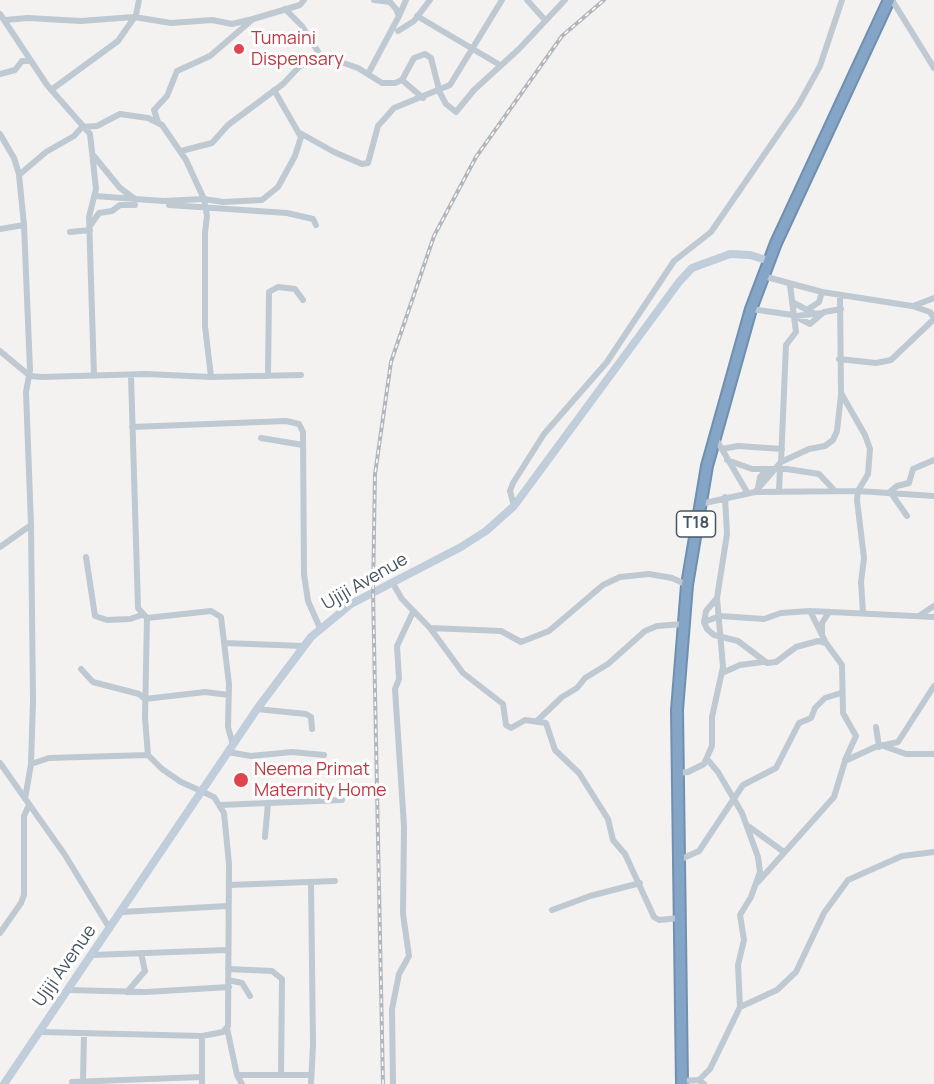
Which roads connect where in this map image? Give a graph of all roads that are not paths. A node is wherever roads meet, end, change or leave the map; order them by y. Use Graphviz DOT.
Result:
graph roads {
  1 [pos="139,0"];
  2 [pos="304,0"];
  3 [pos="374,0"];
  4 [pos="406,0"];
  5 [pos="430,0"];
  6 [pos="502,0"];
  7 [pos="527,0"];
  8 [pos="565,0"];
  9 [pos="842,0"];
  10 [pos="891,0"];
  11 [pos="285,9"];
  12 [pos="399,16"];
  13 [pos="417,16"];
  14 [pos="2,17"];
  15 [pos="134,17"];
  16 [pos="253,19"];
  17 [pos="545,20"];
  18 [pos="398,32"];
  19 [pos="474,47"];
  20 [pos="322,58"];
  21 [pos="32,60"];
  22 [pos="500,65"];
  23 [pos="934,68"];
  24 [pos="0,74"];
  25 [pos="368,74"];
  26 [pos="402,80"];
  27 [pos="51,90"];
  28 [pos="274,90"];
  29 [pos="439,90"];
  30 [pos="423,98"];
  31 [pos="158,122"];
  32 [pos="82,127"];
  33 [pos="300,133"];
  34 [pos="1,136"];
  35 [pos="181,151"];
  36 [pos="93,155"];
  37 [pos="19,175"];
  38 [pos="95,196"];
  39 [pos="137,201"];
  40 [pos="205,202"];
  41 [pos="24,225"];
  42 [pos="316,225"];
  43 [pos="90,228"];
  44 [pos="0,229"];
  45 [pos="70,232"];
  46 [pos="769,261"];
  47 [pos="763,276"];
  48 [pos="790,285"];
  49 [pos="822,292"];
  50 [pos="840,296"];
  51 [pos="934,298"];
  52 [pos="303,300"];
  53 [pos="792,302"];
  54 [pos="912,306"];
  55 [pos="751,309"];
  56 [pos="841,309"];
  57 [pos="807,310"];
  58 [pos="824,312"];
  59 [pos="816,314"];
  60 [pos="795,316"];
  61 [pos="934,318"];
  62 [pos="0,351"];
  63 [pos="839,359"];
  64 [pos="131,375"];
  65 [pos="301,375"];
  66 [pos="30,376"];
  67 [pos="94,376"];
  68 [pos="268,376"];
  69 [pos="211,377"];
  70 [pos="842,393"];
  71 [pos="848,408"];
  72 [pos="132,427"];
  73 [pos="837,431"];
  74 [pos="714,436"];
  75 [pos="261,438"];
  76 [pos="303,445"];
  77 [pos="722,449"];
  78 [pos="782,449"];
  79 [pos="727,460"];
  80 [pos="934,460"];
  81 [pos="779,466"];
  82 [pos="767,469"];
  83 [pos="756,490"];
  84 [pos="779,491"];
  85 [pos="835,491"];
  86 [pos="858,491"];
  87 [pos="747,492"];
  88 [pos="889,493"];
  89 [pos="934,496"];
  90 [pos="725,497"];
  91 [pos="700,504"];
  92 [pos="514,506"];
  93 [pos="907,516"];
  94 [pos="31,525"];
  95 [pos="0,547"];
  96 [pos="86,557"];
  97 [pos="392,582"];
  98 [pos="687,585"];
  99 [pos="717,598"];
  100 [pos="934,606"];
  101 [pos="810,611"];
  102 [pos="413,612"];
  103 [pos="829,612"];
  104 [pos="863,613"];
  105 [pos="144,616"];
  106 [pos="720,616"];
  107 [pos="920,616"];
  108 [pos="934,617"];
  109 [pos="704,622"];
  110 [pos="683,624"];
  111 [pos="320,628"];
  112 [pos="430,628"];
  113 [pos="822,634"];
  114 [pos="720,636"];
  115 [pos="818,641"];
  116 [pos="224,643"];
  117 [pos="826,643"];
  118 [pos="304,646"];
  119 [pos="763,662"];
  120 [pos="81,669"];
  121 [pos="722,673"];
  122 [pos="934,686"];
  123 [pos="841,693"];
  124 [pos="229,695"];
  125 [pos="145,699"];
  126 [pos="257,709"];
  127 [pos="537,721"];
  128 [pos="876,727"];
  129 [pos="312,729"];
  130 [pos="883,747"];
  131 [pos="230,749"];
  132 [pos="934,754"];
  133 [pos="148,755"];
  134 [pos="324,755"];
  135 [pos="707,759"];
  136 [pos="845,761"];
  137 [pos="0,763"];
  138 [pos="31,764"];
  139 [pos="676,773"];
  140 [pos="202,791"];
  141 [pos="342,800"];
  142 [pos="735,800"];
  143 [pos="27,802"];
  144 [pos="268,803"];
  145 [pos="220,805"];
  146 [pos="748,826"];
  147 [pos="265,837"];
  148 [pos="784,852"];
  149 [pos="934,852"];
  150 [pos="678,860"];
  151 [pos="335,881"];
  152 [pos="311,882"];
  153 [pos="640,884"];
  154 [pos="229,885"];
  155 [pos="753,886"];
  156 [pos="227,906"];
  157 [pos="552,910"];
  158 [pos="122,912"];
  159 [pos="679,918"];
  160 [pos="110,929"];
  161 [pos="0,933"];
  162 [pos="227,950"];
  163 [pos="141,953"];
  164 [pos="92,956"];
  165 [pos="228,969"];
  166 [pos="228,984"];
  167 [pos="67,990"];
  168 [pos="127,992"];
  169 [pos="250,996"];
  170 [pos="740,1007"];
  171 [pos="227,1028"];
  172 [pos="40,1032"];
  173 [pos="84,1034"];
  174 [pos="202,1036"];
  175 [pos="237,1075"];
  176 [pos="281,1075"];
  177 [pos="311,1075"];
  178 [pos="201,1080"];
  179 [pos="83,1081"];
  180 [pos="72,1082"];
  181 [pos="113,1082"];
  182 [pos="157,1082"];
  183 [pos="682,1082"];
  184 [pos="701,1082"];
  185 [pos="4,1084"];
  186 [pos="242,1084"];
  187 [pos="311,1084"];
  188 [pos="393,1084"];
  1 -- 15 [label="street"];
  2 -- 11 [label="street"];
  3 -- 12 [label="street"];
  4 -- 12 [label="street"];
  5 -- 13 [label="street"];
  6 -- 19 [label="street"];
  7 -- 17 [label="street"];
  8 -- 17 [label="street"];
  9 -- 92 [label="street"];
  10 -- 23 [label="street"];
  10 -- 46 [label="highway, T18"];
  11 -- 16 [label="street"];
  11 -- 20 [label="street"];
  12 -- 25 [label="street"];
  13 -- 18 [label="street"];
  13 -- 19 [label="street"];
  14 -- 15 [label="street"];
  14 -- 21 [label="street"];
  15 -- 16 [label="street"];
  15 -- 27 [label="street"];
  16 -- 31 [label="street"];
  17 -- 22 [label="street"];
  19 -- 22 [label="street"];
  19 -- 29 [label="street"];
  20 -- 25 [label="street"];
  20 -- 28 [label="street"];
  21 -- 24 [label="street"];
  21 -- 27 [label="street"];
  22 -- 29 [label="street"];
  25 -- 26 [label="street"];
  26 -- 29 [label="street"];
  26 -- 30 [label="street"];
  27 -- 32 [label="street"];
  28 -- 33 [label="street"];
  28 -- 35 [label="street"];
  29 -- 30 [label="street"];
  30 -- 33 [label="street"];
  31 -- 32 [label="street"];
  31 -- 35 [label="street"];
  32 -- 36 [label="street"];
  32 -- 37 [label="street"];
  33 -- 40 [label="street"];
  34 -- 37 [label="street"];
  35 -- 40 [label="street"];
  36 -- 38 [label="street"];
  36 -- 39 [label="street"];
  37 -- 41 [label="street"];
  38 -- 39 [label="street"];
  38 -- 43 [label="street"];
  39 -- 40 [label="street"];
  40 -- 42 [label="street"];
  40 -- 43 [label="street"];
  40 -- 69 [label="street"];
  41 -- 44 [label="street"];
  41 -- 66 [label="street"];
  43 -- 45 [label="street"];
  43 -- 67 [label="street"];
  46 -- 47 [label="highway, T18"];
  46 -- 92 [label="main road, Ujiji Avenue"];
  47 -- 48 [label="street"];
  47 -- 55 [label="highway, T18"];
  48 -- 49 [label="street"];
  48 -- 53 [label="street"];
  49 -- 50 [label="street"];
  49 -- 57 [label="street"];
  50 -- 54 [label="street"];
  50 -- 56 [label="street"];
  51 -- 54 [label="street"];
  52 -- 68 [label="street"];
  53 -- 57 [label="street"];
  53 -- 60 [label="street"];
  54 -- 61 [label="street"];
  55 -- 60 [label="street"];
  55 -- 74 [label="highway, T18"];
  56 -- 58 [label="street"];
  56 -- 63 [label="street"];
  57 -- 59 [label="street"];
  58 -- 59 [label="street"];
  58 -- 60 [label="street"];
  59 -- 60 [label="street"];
  60 -- 78 [label="street"];
  61 -- 63 [label="street"];
  62 -- 66 [label="street"];
  63 -- 70 [label="street"];
  64 -- 67 [label="street"];
  64 -- 69 [label="street"];
  64 -- 72 [label="street"];
  65 -- 68 [label="street"];
  66 -- 67 [label="street"];
  66 -- 94 [label="street"];
  68 -- 69 [label="street"];
  70 -- 71 [label="street"];
  70 -- 73 [label="street"];
  71 -- 73 [label="street"];
  71 -- 86 [label="street"];
  72 -- 76 [label="street"];
  72 -- 105 [label="street"];
  73 -- 81 [label="street"];
  74 -- 77 [label="street"];
  74 -- 91 [label="highway, T18"];
  75 -- 76 [label="street"];
  76 -- 111 [label="street"];
  77 -- 78 [label="street"];
  77 -- 79 [label="street"];
  78 -- 81 [label="street"];
  79 -- 82 [label="street"];
  79 -- 87 [label="street"];
  80 -- 88 [label="street"];
  81 -- 82 [label="street"];
  81 -- 83 [label="street"];
  81 -- 84 [label="street"];
  81 -- 85 [label="street"];
  82 -- 83 [label="street"];
  83 -- 84 [label="street"];
  83 -- 87 [label="street"];
  84 -- 85 [label="street"];
  85 -- 86 [label="street"];
  86 -- 88 [label="street"];
  86 -- 104 [label="street"];
  87 -- 90 [label="street"];
  88 -- 89 [label="street"];
  88 -- 93 [label="street"];
  90 -- 91 [label="street"];
  90 -- 99 [label="street"];
  91 -- 98 [label="highway, T18"];
  92 -- 97 [label="main road, Ujiji Avenue"];
  94 -- 95 [label="street"];
  94 -- 138 [label="street"];
  96 -- 105 [label="street"];
  97 -- 102 [label="street"];
  97 -- 111 [label="main road, Ujiji Avenue"];
  98 -- 110 [label="highway, T18"];
  98 -- 112 [label="street"];
  99 -- 106 [label="street"];
  99 -- 109 [label="street"];
  100 -- 107 [label="street"];
  101 -- 103 [label="street"];
  101 -- 106 [label="street"];
  101 -- 113 [label="street"];
  102 -- 112 [label="street"];
  102 -- 188 [label="street"];
  103 -- 104 [label="street"];
  103 -- 113 [label="street"];
  104 -- 107 [label="street"];
  105 -- 116 [label="street"];
  105 -- 125 [label="street"];
  106 -- 109 [label="street"];
  106 -- 114 [label="street"];
  107 -- 108 [label="street"];
  109 -- 114 [label="street"];
  110 -- 127 [label="street"];
  110 -- 139 [label="highway, T18"];
  111 -- 118 [label="main road, Ujiji Avenue"];
  112 -- 127 [label="street"];
  113 -- 115 [label="street"];
  113 -- 117 [label="street"];
  114 -- 119 [label="street"];
  114 -- 121 [label="street"];
  115 -- 117 [label="street"];
  115 -- 119 [label="street"];
  116 -- 118 [label="street"];
  116 -- 124 [label="street"];
  117 -- 123 [label="street"];
  118 -- 126 [label="main road, Ujiji Avenue"];
  119 -- 121 [label="street"];
  120 -- 125 [label="street"];
  121 -- 135 [label="street"];
  122 -- 130 [label="street"];
  123 -- 136 [label="street"];
  123 -- 142 [label="street"];
  124 -- 125 [label="street"];
  124 -- 131 [label="street"];
  125 -- 133 [label="street"];
  126 -- 129 [label="street"];
  126 -- 131 [label="main road, Ujiji Avenue"];
  127 -- 153 [label="street"];
  128 -- 130 [label="street"];
  130 -- 132 [label="street"];
  130 -- 136 [label="street"];
  131 -- 134 [label="street"];
  131 -- 140 [label="main road, Ujiji Avenue"];
  133 -- 138 [label="street"];
  133 -- 140 [label="street"];
  135 -- 139 [label="street"];
  135 -- 142 [label="street"];
  136 -- 148 [label="street"];
  137 -- 143 [label="street"];
  138 -- 143 [label="street"];
  139 -- 150 [label="highway, T18"];
  140 -- 145 [label="street"];
  140 -- 158 [label="main road, Ujiji Avenue"];
  141 -- 144 [label="street"];
  142 -- 146 [label="street"];
  142 -- 150 [label="street"];
  143 -- 160 [label="street"];
  143 -- 161 [label="street"];
  144 -- 145 [label="street"];
  144 -- 147 [label="street"];
  145 -- 154 [label="street"];
  146 -- 148 [label="street"];
  146 -- 155 [label="street"];
  148 -- 155 [label="street"];
  149 -- 170 [label="street"];
  150 -- 159 [label="highway, T18"];
  151 -- 152 [label="street"];
  152 -- 154 [label="street"];
  152 -- 177 [label="street"];
  153 -- 157 [label="street"];
  153 -- 159 [label="street"];
  154 -- 156 [label="street"];
  155 -- 170 [label="street"];
  156 -- 158 [label="street"];
  156 -- 162 [label="street"];
  158 -- 160 [label="main road, Ujiji Avenue"];
  159 -- 183 [label="highway, T18"];
  160 -- 164 [label="main road, Ujiji Avenue"];
  162 -- 163 [label="street"];
  162 -- 165 [label="street"];
  163 -- 164 [label="street"];
  163 -- 168 [label="street"];
  164 -- 167 [label="main road, Ujiji Avenue"];
  165 -- 166 [label="street"];
  165 -- 176 [label="street"];
  166 -- 168 [label="street"];
  166 -- 169 [label="street"];
  166 -- 171 [label="street"];
  167 -- 168 [label="street"];
  167 -- 172 [label="main road, Ujiji Avenue"];
  170 -- 184 [label="street"];
  171 -- 174 [label="street"];
  171 -- 175 [label="street"];
  172 -- 173 [label="street"];
  172 -- 185 [label="main road, Ujiji Avenue"];
  173 -- 174 [label="street"];
  173 -- 179 [label="street"];
  174 -- 178 [label="street"];
  175 -- 176 [label="street"];
  175 -- 186 [label="street"];
  176 -- 177 [label="street"];
  177 -- 187 [label="street"];
  178 -- 182 [label="street"];
  179 -- 180 [label="street"];
  179 -- 181 [label="street"];
  181 -- 182 [label="street"];
  183 -- 184 [label="street"];
}
